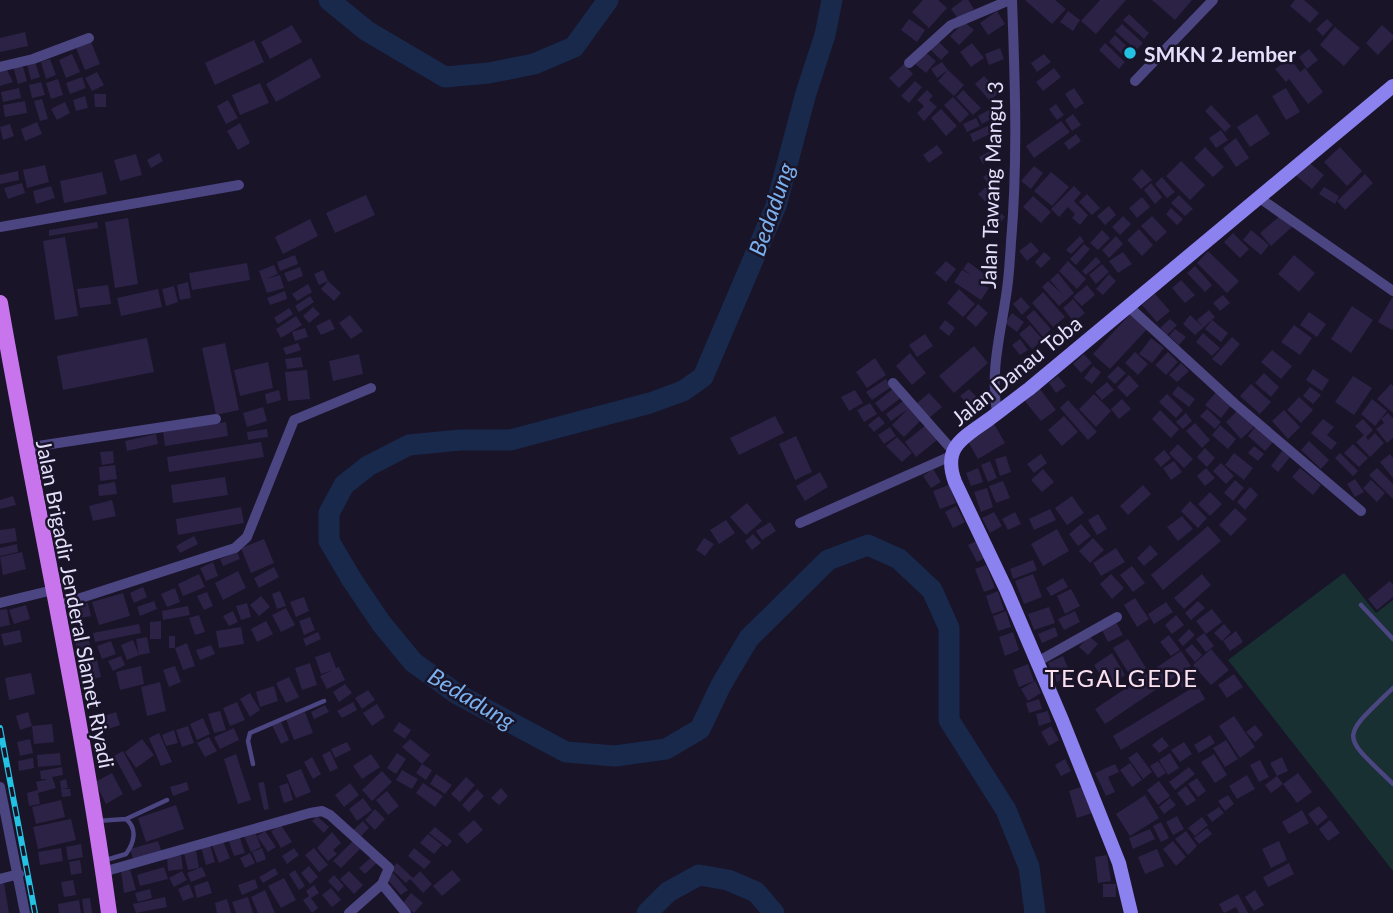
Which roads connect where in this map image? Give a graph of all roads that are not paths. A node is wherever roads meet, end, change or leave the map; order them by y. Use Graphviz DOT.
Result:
graph roads {
  1 [pos="1011,0"];
  2 [pos="1213,0"];
  3 [pos="89,38"];
  4 [pos="909,63"];
  5 [pos="0,66"];
  6 [pos="1135,81"];
  7 [pos="1393,86"];
  8 [pos="239,185"];
  9 [pos="1258,197"];
  10 [pos="0,227"];
  11 [pos="1393,291"];
  12 [pos="0,303"];
  13 [pos="1128,306"];
  14 [pos="893,383"];
  15 [pos="371,388"];
  16 [pos="997,413"];
  17 [pos="216,419"];
  18 [pos="25,448"];
  19 [pos="952,454"];
  20 [pos="1361,511"];
  21 [pos="800,523"];
  22 [pos="54,598"];
  23 [pos="0,603"];
  24 [pos="1361,605"];
  25 [pos="1117,617"];
  26 [pos="1393,639"];
  27 [pos="1037,662"];
  28 [pos="1393,688"];
  29 [pos="1387,693"];
  30 [pos="1393,699"];
  31 [pos="324,701"];
  32 [pos="253,764"];
  33 [pos="1393,785"];
  34 [pos="0,787"];
  35 [pos="167,800"];
  36 [pos="126,819"];
  37 [pos="95,821"];
  38 [pos="102,867"];
  39 [pos="19,874"];
  40 [pos="0,879"];
  41 [pos="382,884"];
  42 [pos="25,913"];
  43 [pos="109,913"];
  44 [pos="349,913"];
  45 [pos="406,913"];
  46 [pos="1132,913"];
  1 -- 4 [label="street"];
  1 -- 16 [label="street, Jalan Tawang Mangu 3"];
  2 -- 6 [label="street"];
  3 -- 5 [label="street"];
  7 -- 9 [label="main road, Jalan Danau Toba"];
  8 -- 10 [label="street"];
  9 -- 11 [label="street"];
  9 -- 13 [label="main road, Jalan Danau Toba"];
  12 -- 18 [label="main road, Jalan Brigadir Jenderal Slamet Riyadi"];
  13 -- 16 [label="main road, Jalan Danau Toba"];
  13 -- 20 [label="street"];
  14 -- 19 [label="street"];
  15 -- 22 [label="street"];
  16 -- 19 [label="main road, Jalan Danau Toba"];
  17 -- 18 [label="street"];
  18 -- 22 [label="main road, Jalan Brigadir Jenderal Slamet Riyadi"];
  19 -- 21 [label="street"];
  19 -- 27 [label="main road, Jalan Danau Toba"];
  22 -- 23 [label="street"];
  22 -- 37 [label="main road, Jalan Brigadir Jenderal Slamet Riyadi"];
  24 -- 26 [label="lane"];
  25 -- 27 [label="street"];
  27 -- 46 [label="main road, Jalan Danau Toba"];
  28 -- 29 [label="lane"];
  29 -- 30 [label="lane"];
  29 -- 33 [label="lane"];
  31 -- 32 [label="lane"];
  34 -- 39 [label="street"];
  35 -- 36 [label="lane"];
  36 -- 37 [label="lane"];
  36 -- 38 [label="lane"];
  37 -- 38 [label="main road, Jalan Brigadir Jenderal Slamet Riyadi"];
  38 -- 41 [label="street"];
  38 -- 43 [label="main road, Jalan Brigadir Jenderal Slamet Riyadi"];
  39 -- 40 [label="street"];
  39 -- 42 [label="street"];
  41 -- 44 [label="street"];
  41 -- 45 [label="street"];
}
